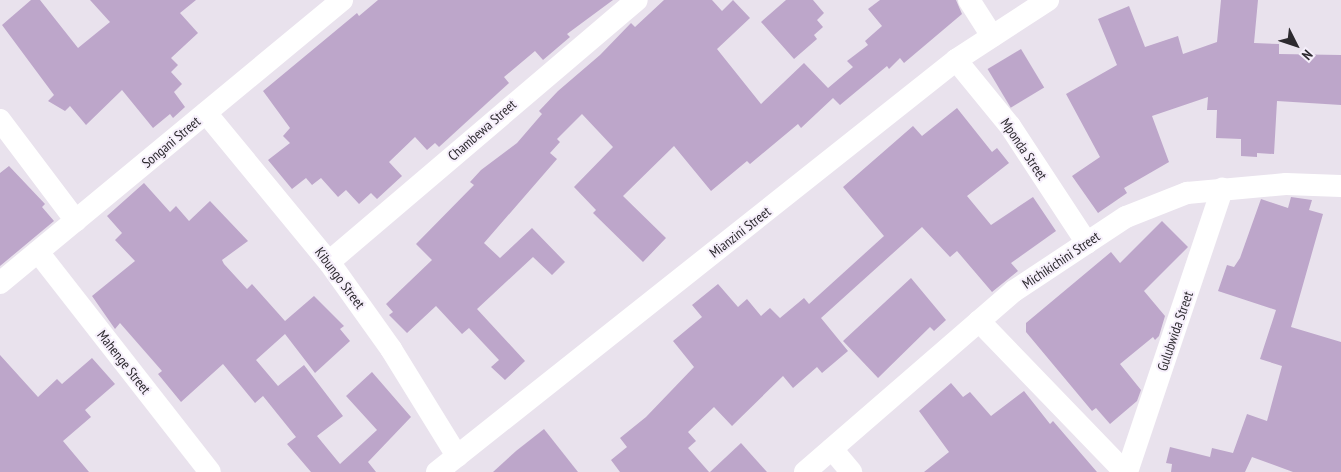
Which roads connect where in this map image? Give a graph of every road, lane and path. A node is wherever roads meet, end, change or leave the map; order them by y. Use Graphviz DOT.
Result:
graph roads {
  1 [pos="342,0"];
  2 [pos="637,0"];
  3 [pos="968,0"];
  4 [pos="1048,0"];
  5 [pos="992,36"];
  6 [pos="956,60"];
  7 [pos="206,112"];
  8 [pos="0,120"];
  9 [pos="1341,186"];
  10 [pos="1222,189"];
  11 [pos="76,221"];
  12 [pos="1087,243"];
  13 [pos="38,252"];
  14 [pos="329,262"];
  15 [pos="0,283"];
  16 [pos="979,321"];
  17 [pos="832,450"];
  18 [pos="457,456"];
  19 [pos="210,472"];
  20 [pos="437,472"];
  21 [pos="805,472"];
  22 [pos="851,472"];
  23 [pos="1126,472"];
  1 -- 7 [label="street, Songani Street"];
  2 -- 14 [label="street, Chambewa Street"];
  3 -- 5 [label="street"];
  4 -- 5 [label="street, Mianzini Street"];
  5 -- 6 [label="street, Mianzini Street"];
  6 -- 12 [label="street, Mponda Street"];
  6 -- 18 [label="street, Mianzini Street"];
  7 -- 11 [label="street, Songani Street"];
  7 -- 14 [label="street, Kibungo Street"];
  8 -- 11 [label="street"];
  9 -- 10 [label="street, Michikichini Street"];
  10 -- 12 [label="street, Michikichini Street"];
  10 -- 23 [label="street, Gulubwida Street"];
  11 -- 13 [label="street, Songani Street"];
  12 -- 16 [label="street, Michikichini Street"];
  13 -- 15 [label="street, Songani Street"];
  13 -- 19 [label="street, Mahenge Street"];
  14 -- 18 [label="street, Kibungo Street"];
  16 -- 17 [label="street, Michikichini Street"];
  16 -- 23 [label="street"];
  17 -- 21 [label="street, Michikichini Street"];
  17 -- 22 [label="street"];
  18 -- 20 [label="street, Mianzini Street"];
}
